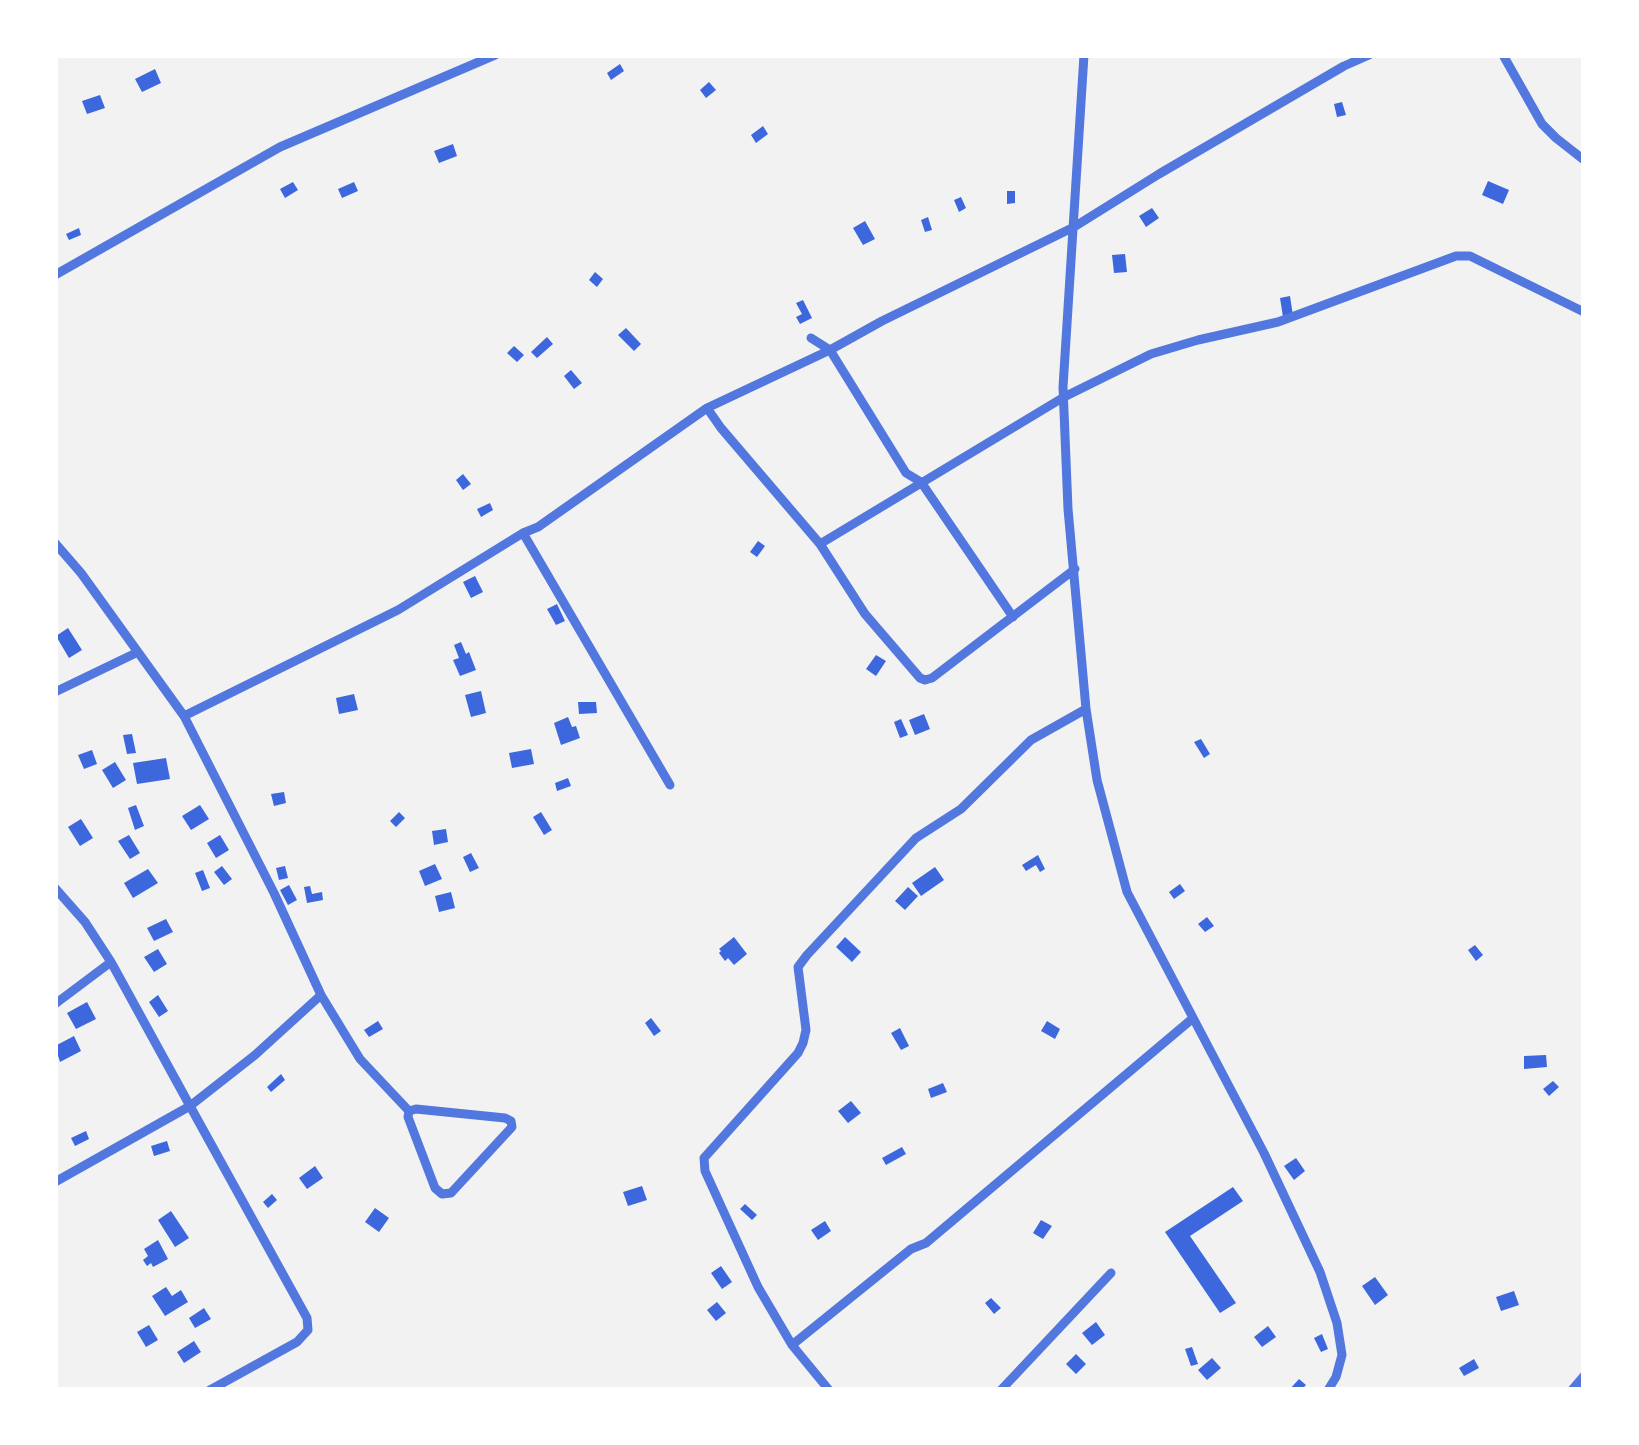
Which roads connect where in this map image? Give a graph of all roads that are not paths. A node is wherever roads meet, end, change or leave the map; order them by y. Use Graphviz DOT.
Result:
graph roads {
  1 [pos="495,55"];
  2 [pos="1084,55"];
  3 [pos="1369,55"];
  4 [pos="1503,55"];
  5 [pos="1584,160"];
  6 [pos="1074,227"];
  7 [pos="55,276"];
  8 [pos="1584,312"];
  9 [pos="812,338"];
  10 [pos="830,350"];
  11 [pos="1064,397"];
  12 [pos="707,408"];
  13 [pos="921,482"];
  14 [pos="523,533"];
  15 [pos="55,543"];
  16 [pos="820,544"];
  17 [pos="1075,569"];
  18 [pos="1013,617"];
  19 [pos="138,652"];
  20 [pos="55,692"];
  21 [pos="1086,709"];
  22 [pos="184,716"];
  23 [pos="670,784"];
  24 [pos="55,888"];
  25 [pos="112,962"];
  26 [pos="321,995"];
  27 [pos="55,1004"];
  28 [pos="1192,1019"];
  29 [pos="190,1106"];
  30 [pos="410,1111"];
  31 [pos="55,1182"];
  32 [pos="1112,1273"];
  33 [pos="792,1345"];
  34 [pos="1584,1376"];
  35 [pos="210,1390"];
  36 [pos="829,1390"];
  37 [pos="1002,1390"];
  38 [pos="1328,1390"];
  39 [pos="1572,1390"];
  1 -- 7 [label="street"];
  2 -- 6 [label="street"];
  3 -- 6 [label="street"];
  4 -- 5 [label="street"];
  6 -- 10 [label="street"];
  6 -- 11 [label="street"];
  8 -- 11 [label="street"];
  9 -- 10 [label="street"];
  10 -- 12 [label="street"];
  10 -- 13 [label="street"];
  11 -- 13 [label="street"];
  11 -- 17 [label="street"];
  12 -- 14 [label="street"];
  12 -- 16 [label="street"];
  13 -- 16 [label="street"];
  13 -- 18 [label="street"];
  14 -- 22 [label="street"];
  14 -- 23 [label="street"];
  15 -- 19 [label="street"];
  16 -- 18 [label="street"];
  17 -- 18 [label="street"];
  17 -- 21 [label="street"];
  19 -- 20 [label="street"];
  19 -- 22 [label="street"];
  21 -- 28 [label="street"];
  21 -- 33 [label="street"];
  22 -- 26 [label="street"];
  24 -- 25 [label="street"];
  25 -- 27 [label="street"];
  25 -- 29 [label="street"];
  26 -- 29 [label="street"];
  26 -- 30 [label="street"];
  28 -- 33 [label="street"];
  28 -- 38 [label="street"];
  29 -- 31 [label="street"];
  29 -- 35 [label="street"];
  30 -- 30 [label="street"];
  32 -- 37 [label="street"];
  33 -- 36 [label="street"];
  34 -- 39 [label="street"];
}
